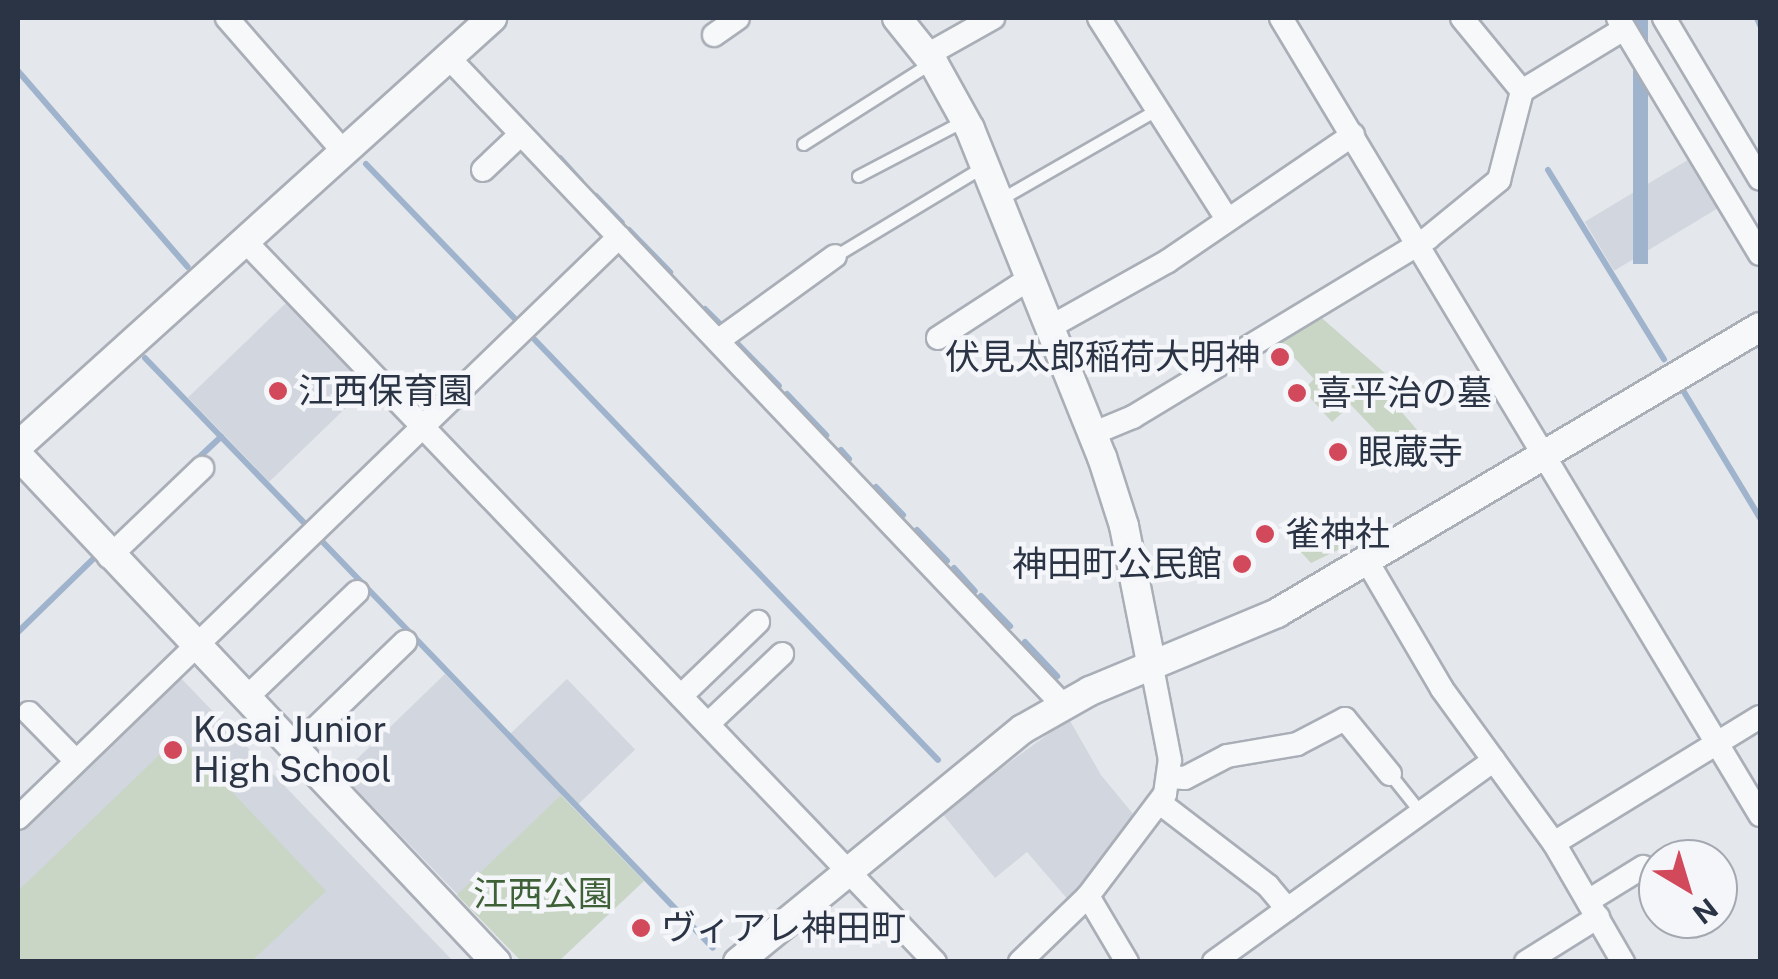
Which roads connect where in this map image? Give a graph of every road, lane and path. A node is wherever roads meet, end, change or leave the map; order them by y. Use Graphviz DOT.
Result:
graph roads {
  1 [pos="226,18"];
  2 [pos="492,18"];
  3 [pos="738,18"];
  4 [pos="897,18"];
  5 [pos="994,18"];
  6 [pos="1099,18"];
  7 [pos="1281,18"];
  8 [pos="1462,18"];
  9 [pos="1664,18"];
  10 [pos="1621,23"];
  11 [pos="714,34"];
  12 [pos="448,58"];
  13 [pos="930,58"];
  14 [pos="1522,91"];
  15 [pos="1156,110"];
  16 [pos="965,120"];
  17 [pos="521,134"];
  18 [pos="1352,136"];
  19 [pos="803,144"];
  20 [pos="344,152"];
  21 [pos="984,166"];
  22 [pos="483,170"];
  23 [pos="858,176"];
  24 [pos="1760,178"];
  25 [pos="998,201"];
  26 [pos="1227,219"];
  27 [pos="620,237"];
  28 [pos="245,241"];
  29 [pos="1419,245"];
  30 [pos="1760,254"];
  31 [pos="834,256"];
  32 [pos="1030,279"];
  33 [pos="1760,327"];
  34 [pos="1050,328"];
  35 [pos="938,338"];
  36 [pos="719,340"];
  37 [pos="422,426"];
  38 [pos="1092,434"];
  39 [pos="18,446"];
  40 [pos="18,455"];
  41 [pos="1544,457"];
  42 [pos="202,468"];
  43 [pos="109,557"];
  44 [pos="1367,561"];
  45 [pos="357,592"];
  46 [pos="758,622"];
  47 [pos="405,642"];
  48 [pos="193,646"];
  49 [pos="782,654"];
  50 [pos="1152,667"];
  51 [pos="681,696"];
  52 [pos="245,700"];
  53 [pos="1063,705"];
  54 [pos="29,713"];
  55 [pos="1760,717"];
  56 [pos="708,724"];
  57 [pos="1717,744"];
  58 [pos="293,750"];
  59 [pos="1494,760"];
  60 [pos="76,761"];
  61 [pos="1390,774"];
  62 [pos="1170,778"];
  63 [pos="1160,803"];
  64 [pos="1420,813"];
  65 [pos="1760,815"];
  66 [pos="18,818"];
  67 [pos="1554,843"];
  68 [pos="848,870"];
  69 [pos="1638,871"];
  70 [pos="1088,896"];
  71 [pos="1287,909"];
  72 [pos="1593,909"];
  73 [pos="496,962"];
  74 [pos="738,962"];
  75 [pos="935,962"];
  76 [pos="1020,962"];
  77 [pos="1127,962"];
  78 [pos="1214,962"];
  79 [pos="1526,962"];
  80 [pos="1623,962"];
  1 -- 20 [label="street"];
  2 -- 12 [label="street"];
  3 -- 11 [label="street"];
  4 -- 13 [label="street"];
  5 -- 13 [label="street"];
  6 -- 15 [label="street"];
  7 -- 18 [label="street"];
  8 -- 14 [label="street"];
  9 -- 24 [label="street"];
  10 -- 14 [label="street"];
  10 -- 30 [label="street"];
  12 -- 17 [label="street"];
  12 -- 20 [label="street"];
  13 -- 16 [label="street"];
  13 -- 19 [label="lane"];
  14 -- 29 [label="street"];
  15 -- 25 [label="lane"];
  15 -- 26 [label="street"];
  16 -- 21 [label="street"];
  16 -- 23 [label="lane"];
  17 -- 22 [label="street"];
  17 -- 27 [label="street"];
  18 -- 26 [label="street"];
  18 -- 29 [label="street"];
  20 -- 28 [label="street"];
  21 -- 25 [label="street"];
  21 -- 31 [label="lane"];
  25 -- 32 [label="street"];
  26 -- 34 [label="street"];
  27 -- 36 [label="street"];
  27 -- 37 [label="street"];
  28 -- 37 [label="street"];
  28 -- 39 [label="street"];
  29 -- 38 [label="street"];
  29 -- 41 [label="street"];
  31 -- 36 [label="street"];
  32 -- 34 [label="street"];
  32 -- 35 [label="street"];
  33 -- 41 [label="street"];
  34 -- 38 [label="street"];
  36 -- 53 [label="street"];
  37 -- 48 [label="street"];
  37 -- 51 [label="street"];
  38 -- 50 [label="street"];
  40 -- 43 [label="street"];
  41 -- 44 [label="street"];
  41 -- 57 [label="street"];
  42 -- 43 [label="street"];
  43 -- 48 [label="street"];
  44 -- 50 [label="street"];
  44 -- 59 [label="street"];
  45 -- 52 [label="street"];
  46 -- 51 [label="street"];
  47 -- 58 [label="street"];
  48 -- 52 [label="street"];
  48 -- 60 [label="street"];
  49 -- 56 [label="street"];
  50 -- 53 [label="street"];
  50 -- 62 [label="street"];
  51 -- 56 [label="street"];
  52 -- 58 [label="street"];
  53 -- 68 [label="street"];
  54 -- 60 [label="street"];
  55 -- 57 [label="street"];
  56 -- 68 [label="street"];
  57 -- 65 [label="street"];
  57 -- 67 [label="street"];
  58 -- 73 [label="street"];
  59 -- 64 [label="street"];
  59 -- 67 [label="street"];
  60 -- 66 [label="street"];
  61 -- 62 [label="street"];
  61 -- 64 [label="lane"];
  62 -- 63 [label="street"];
  63 -- 70 [label="street"];
  63 -- 71 [label="street"];
  64 -- 71 [label="street"];
  67 -- 72 [label="street"];
  68 -- 74 [label="street"];
  68 -- 75 [label="street"];
  69 -- 72 [label="street"];
  70 -- 76 [label="street"];
  70 -- 77 [label="street"];
  71 -- 78 [label="street"];
  72 -- 79 [label="street"];
  72 -- 80 [label="street"];
}
